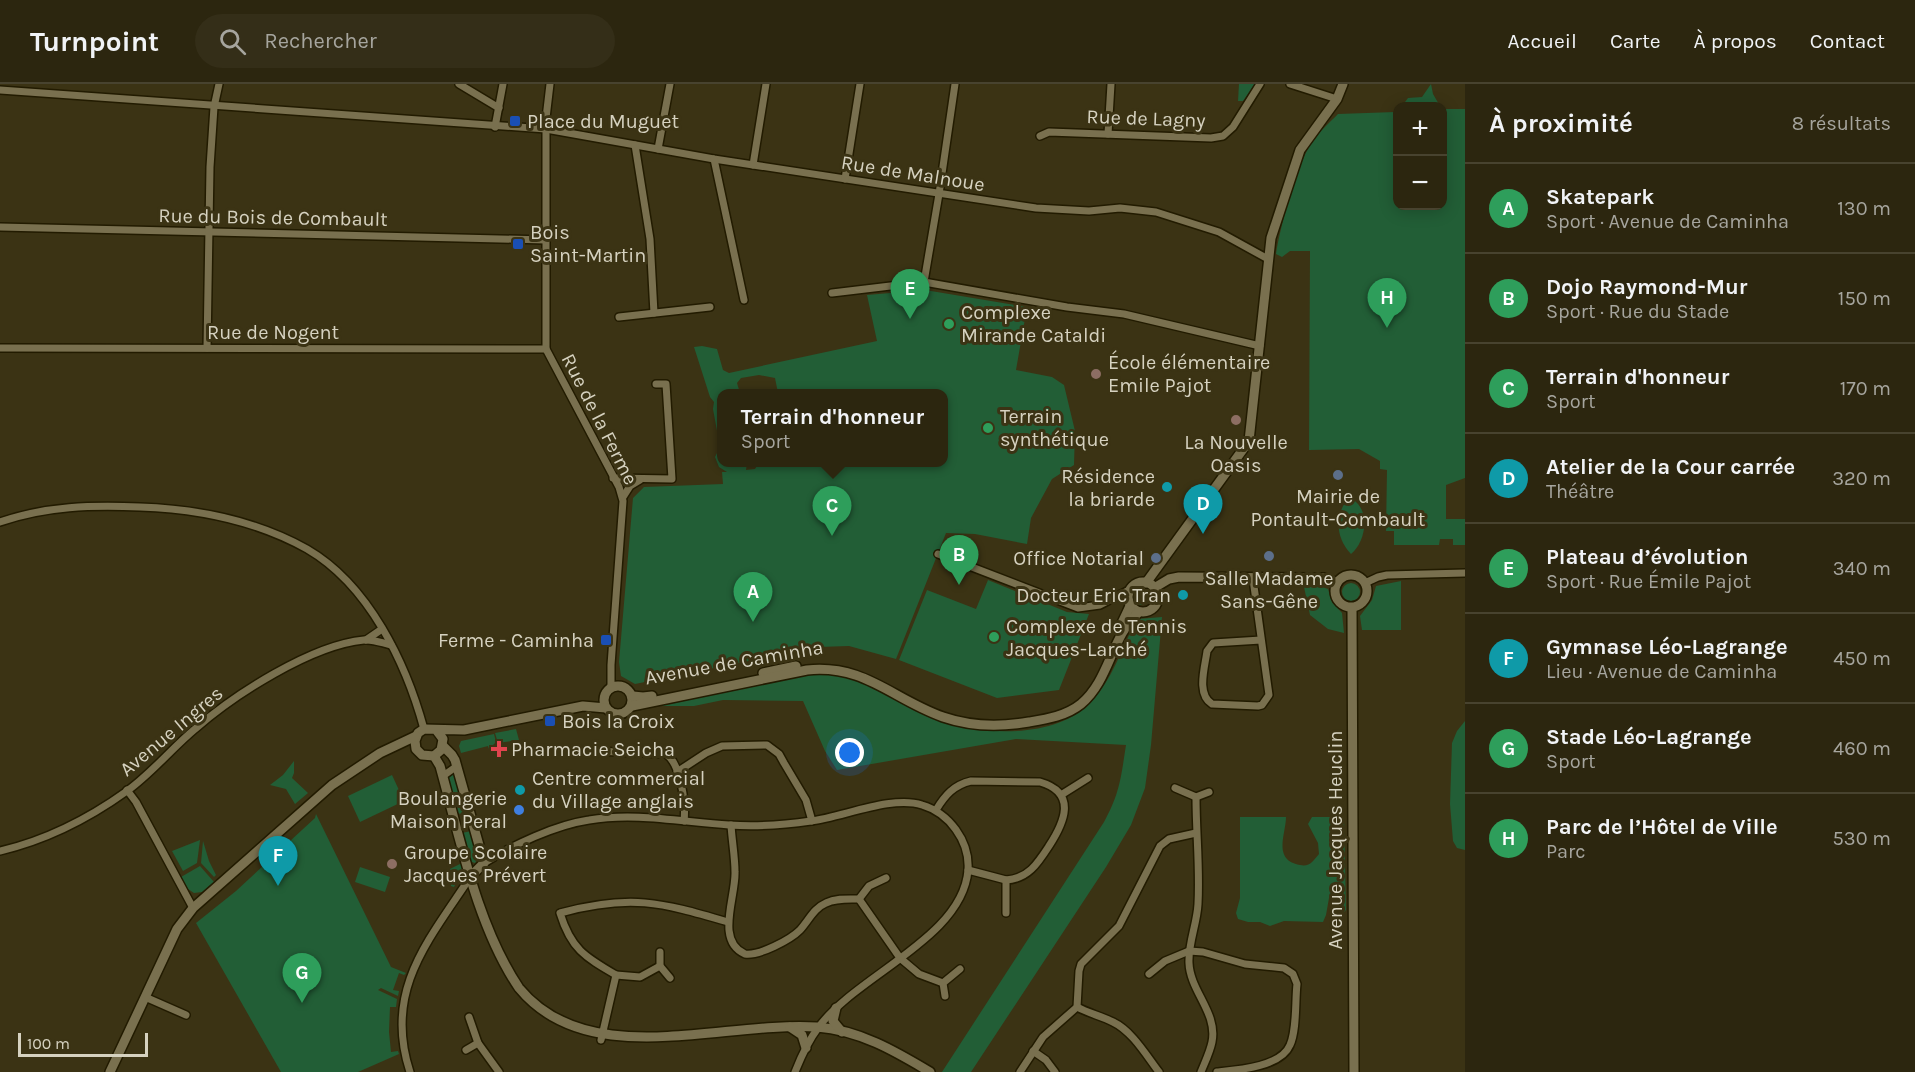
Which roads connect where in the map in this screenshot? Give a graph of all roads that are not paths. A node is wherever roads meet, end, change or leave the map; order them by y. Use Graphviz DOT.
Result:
graph roads {
  1 [pos="219,84"];
  2 [pos="459,84"];
  3 [pos="503,84"];
  4 [pos="550,84"];
  5 [pos="669,84"];
  6 [pos="766,84"];
  7 [pos="860,84"];
  8 [pos="955,84"];
  9 [pos="1111,84"];
  10 [pos="1260,84"];
  11 [pos="1290,84"];
  12 [pos="1343,84"];
  13 [pos="0,90"];
  14 [pos="1337,99"];
  15 [pos="214,107"];
  16 [pos="499,108"];
  17 [pos="495,127"];
  18 [pos="546,129"];
  19 [pos="1108,134"];
  20 [pos="1040,136"];
  21 [pos="635,146"];
  22 [pos="658,149"];
  23 [pos="714,159"];
  24 [pos="753,165"];
  25 [pos="845,178"];
  26 [pos="939,194"];
  27 [pos="0,227"];
  28 [pos="208,231"];
  29 [pos="546,240"];
  30 [pos="1268,259"];
  31 [pos="924,282"];
  32 [pos="832,293"];
  33 [pos="744,300"];
  34 [pos="710,307"];
  35 [pos="654,313"];
  36 [pos="619,317"];
  37 [pos="1260,346"];
  38 [pos="0,348"];
  39 [pos="207,348"];
  40 [pos="546,350"];
  41 [pos="656,384"];
  42 [pos="614,478"];
  43 [pos="643,479"];
  44 [pos="623,497"];
  45 [pos="0,522"];
  46 [pos="938,554"];
  47 [pos="1465,573"];
  48 [pos="1253,579"];
  49 [pos="1365,583"];
  50 [pos="1337,584"];
  51 [pos="1150,585"];
  52 [pos="1129,590"];
  53 [pos="1352,608"];
  54 [pos="1134,609"];
  55 [pos="382,629"];
  56 [pos="366,640"];
  57 [pos="1261,640"];
  58 [pos="391,645"];
  59 [pos="608,691"];
  60 [pos="632,701"];
  61 [pos="583,706"];
  62 [pos="606,708"];
  63 [pos="424,729"];
  64 [pos="436,730"];
  65 [pos="464,730"];
  66 [pos="416,736"];
  67 [pos="443,743"];
  68 [pos="400,744"];
  69 [pos="416,749"];
  70 [pos="595,751"];
  71 [pos="435,756"];
  72 [pos="457,765"];
  73 [pos="677,772"];
  74 [pos="443,776"];
  75 [pos="1088,778"];
  76 [pos="1175,788"];
  77 [pos="127,790"];
  78 [pos="1209,792"];
  79 [pos="1061,795"];
  80 [pos="1196,797"];
  81 [pos="468,809"];
  82 [pos="936,810"];
  83 [pos="453,814"];
  84 [pos="684,821"];
  85 [pos="812,821"];
  86 [pos="731,825"];
  87 [pos="1196,833"];
  88 [pos="0,851"];
  89 [pos="484,863"];
  90 [pos="968,870"];
  91 [pos="471,876"];
  92 [pos="886,878"];
  93 [pos="1006,880"];
  94 [pos="859,899"];
  95 [pos="193,908"];
  96 [pos="1006,913"];
  97 [pos="728,922"];
  98 [pos="660,951"];
  99 [pos="1189,951"];
  100 [pos="900,958"];
  101 [pos="660,966"];
  102 [pos="960,969"];
  103 [pos="1149,974"];
  104 [pos="616,975"];
  105 [pos="669,978"];
  106 [pos="943,983"];
  107 [pos="945,996"];
  108 [pos="145,997"];
  109 [pos="1077,1007"];
  110 [pos="836,1008"];
  111 [pos="186,1015"];
  112 [pos="469,1017"];
  113 [pos="790,1027"];
  114 [pos="818,1028"];
  115 [pos="842,1032"];
  116 [pos="601,1040"];
  117 [pos="478,1043"];
  118 [pos="806,1048"];
  119 [pos="466,1050"];
  120 [pos="1033,1051"];
  121 [pos="110,1072"];
  122 [pos="410,1072"];
  123 [pos="499,1072"];
  124 [pos="795,1072"];
  125 [pos="930,1072"];
  126 [pos="1020,1072"];
  127 [pos="1055,1072"];
  128 [pos="1159,1072"];
  129 [pos="1201,1072"];
  130 [pos="1215,1072"];
  131 [pos="1354,1072"];
  1 -- 15 [label="street"];
  2 -- 16 [label="street"];
  3 -- 16 [label="street"];
  4 -- 18 [label="street, Rue de la Ferme"];
  5 -- 22 [label="street"];
  6 -- 24 [label="street"];
  7 -- 25 [label="street"];
  8 -- 26 [label="street"];
  9 -- 19 [label="street"];
  10 -- 19 [label="street, Rue de Lagny"];
  11 -- 14 [label="street"];
  12 -- 14 [label="street"];
  13 -- 15 [label="street"];
  14 -- 30 [label="street"];
  15 -- 17 [label="street"];
  15 -- 28 [label="street"];
  16 -- 17 [label="street"];
  17 -- 18 [label="street"];
  18 -- 21 [label="street, Rue de Malnoue"];
  18 -- 29 [label="street, Rue de la Ferme"];
  19 -- 20 [label="street, Rue de Lagny"];
  21 -- 22 [label="street, Rue de Malnoue"];
  21 -- 35 [label="street"];
  22 -- 23 [label="street, Rue de Malnoue"];
  23 -- 24 [label="street, Rue de Malnoue"];
  23 -- 33 [label="street"];
  24 -- 25 [label="street, Rue de Malnoue"];
  25 -- 26 [label="street, Rue de Malnoue"];
  26 -- 30 [label="street, Rue de Malnoue"];
  26 -- 31 [label="street"];
  27 -- 28 [label="street, Rue du Bois de Combault"];
  28 -- 29 [label="street, Rue du Bois de Combault"];
  28 -- 39 [label="street"];
  29 -- 40 [label="street, Rue de la Ferme"];
  30 -- 37 [label="street"];
  31 -- 32 [label="street"];
  31 -- 37 [label="street"];
  34 -- 35 [label="street"];
  35 -- 36 [label="street"];
  37 -- 51 [label="street"];
  38 -- 39 [label="street, Rue de Nogent"];
  39 -- 40 [label="street, Rue de Nogent"];
  40 -- 42 [label="street, Rue de la Ferme"];
  41 -- 43 [label="street"];
  42 -- 43 [label="street"];
  42 -- 44 [label="street, Rue de la Ferme"];
  43 -- 44 [label="street"];
  44 -- 59 [label="street, Rue de la Ferme"];
  45 -- 55 [label="street"];
  46 -- 52 [label="street"];
  47 -- 49 [label="street"];
  48 -- 50 [label="street"];
  48 -- 51 [label="street"];
  48 -- 57 [label="street"];
  49 -- 50 [label="street"];
  49 -- 53 [label="street"];
  50 -- 53 [label="street"];
  51 -- 52 [label="street"];
  51 -- 54 [label="street"];
  52 -- 54 [label="street"];
  53 -- 131 [label="street, Avenue Jacques Heuclin"];
  54 -- 60 [label="street, Avenue de Caminha"];
  55 -- 56 [label="street, Avenue Ingres"];
  55 -- 58 [label="street"];
  56 -- 58 [label="street, Avenue Ingres"];
  56 -- 77 [label="street, Avenue Ingres"];
  57 -- 57 [label="street"];
  58 -- 63 [label="street"];
  59 -- 60 [label="street"];
  59 -- 61 [label="street"];
  59 -- 62 [label="street"];
  60 -- 62 [label="street"];
  61 -- 62 [label="street"];
  61 -- 65 [label="street"];
  63 -- 64 [label="street"];
  63 -- 66 [label="street"];
  64 -- 65 [label="street"];
  64 -- 67 [label="street"];
  65 -- 67 [label="street"];
  66 -- 68 [label="street"];
  66 -- 69 [label="street"];
  67 -- 71 [label="street"];
  67 -- 72 [label="street"];
  68 -- 69 [label="street"];
  68 -- 95 [label="street"];
  69 -- 71 [label="street"];
  70 -- 73 [label="street"];
  71 -- 74 [label="street"];
  72 -- 74 [label="street"];
  72 -- 81 [label="street"];
  73 -- 84 [label="street"];
  73 -- 85 [label="street"];
  74 -- 83 [label="street"];
  75 -- 79 [label="street"];
  76 -- 80 [label="street"];
  77 -- 88 [label="street, Avenue Ingres"];
  77 -- 95 [label="street"];
  78 -- 80 [label="street"];
  79 -- 82 [label="street"];
  79 -- 93 [label="street"];
  80 -- 87 [label="street"];
  81 -- 83 [label="street"];
  81 -- 89 [label="street"];
  82 -- 85 [label="street"];
  82 -- 90 [label="street"];
  83 -- 91 [label="street"];
  84 -- 86 [label="street"];
  84 -- 89 [label="street"];
  85 -- 86 [label="street"];
  86 -- 97 [label="street"];
  87 -- 99 [label="street"];
  87 -- 109 [label="street"];
  89 -- 91 [label="street"];
  90 -- 93 [label="street"];
  90 -- 100 [label="street"];
  91 -- 116 [label="street"];
  91 -- 122 [label="street"];
  92 -- 94 [label="street"];
  93 -- 96 [label="street"];
  94 -- 97 [label="street"];
  94 -- 100 [label="street"];
  95 -- 108 [label="street"];
  97 -- 104 [label="street"];
  98 -- 101 [label="street"];
  99 -- 103 [label="street"];
  99 -- 129 [label="street"];
  99 -- 130 [label="street"];
  100 -- 106 [label="street"];
  100 -- 110 [label="street"];
  101 -- 104 [label="street"];
  101 -- 105 [label="street"];
  102 -- 106 [label="street"];
  104 -- 116 [label="street"];
  106 -- 107 [label="street"];
  108 -- 111 [label="street"];
  108 -- 121 [label="street"];
  109 -- 120 [label="street"];
  109 -- 128 [label="street"];
  110 -- 114 [label="street"];
  110 -- 115 [label="street"];
  112 -- 117 [label="street"];
  113 -- 114 [label="street"];
  113 -- 116 [label="street"];
  113 -- 118 [label="street"];
  114 -- 115 [label="street"];
  114 -- 118 [label="street"];
  115 -- 125 [label="street"];
  117 -- 119 [label="street"];
  117 -- 123 [label="street"];
  118 -- 124 [label="street"];
  120 -- 126 [label="street"];
  120 -- 127 [label="street"];
  129 -- 130 [label="street"];
}
